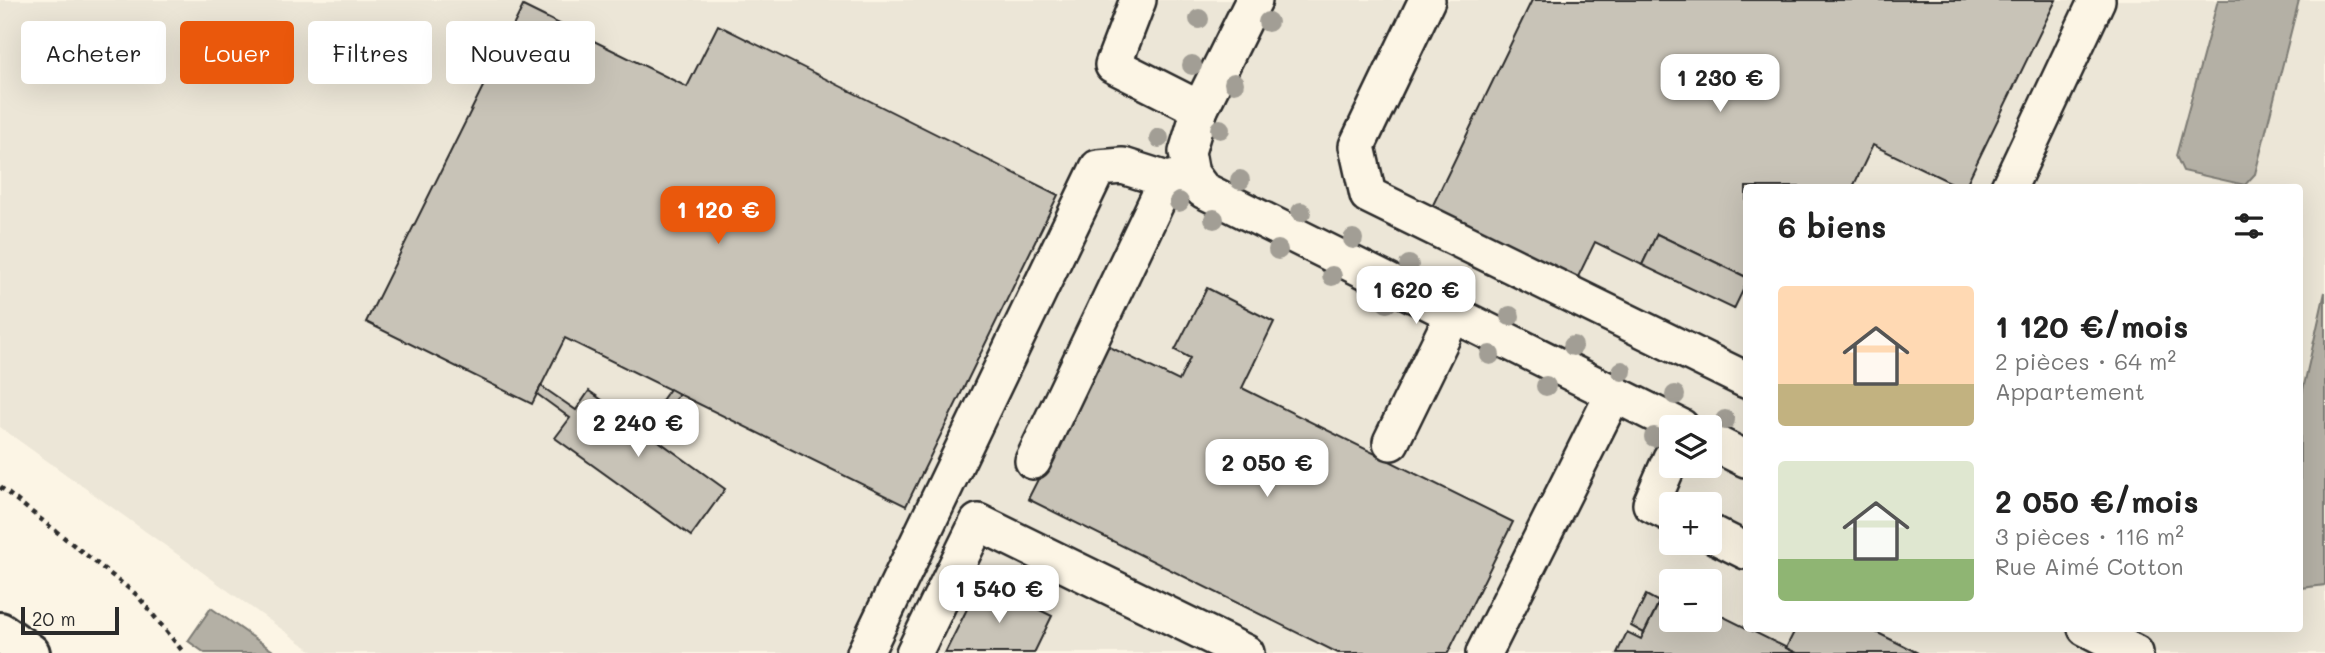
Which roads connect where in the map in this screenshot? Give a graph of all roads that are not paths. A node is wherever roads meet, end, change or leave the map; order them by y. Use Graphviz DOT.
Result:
graph roads {
  1 [pos="1138,0"];
  2 [pos="1254,0"];
  3 [pos="1427,0"];
  4 [pos="2097,0"];
  5 [pos="1200,109"];
  6 [pos="1179,177"];
  7 [pos="2009,184"];
  8 [pos="1454,313"];
  9 [pos="1743,379"];
  10 [pos="1613,395"];
  11 [pos="1659,417"];
  12 [pos="1391,442"];
  13 [pos="1722,447"];
  14 [pos="1743,458"];
  15 [pos="1033,461"];
  16 [pos="1662,478"];
  17 [pos="1659,508"];
  18 [pos="1722,539"];
  19 [pos="1743,550"];
  20 [pos="0,632"];
  21 [pos="2094,632"];
  22 [pos="30,653"];
  23 [pos="865,653"];
  24 [pos="914,653"];
  25 [pos="1247,653"];
  26 [pos="1484,653"];
  27 [pos="2136,653"];
  1 -- 5 [label="street"];
  2 -- 5 [label="street"];
  3 -- 9 [label="street"];
  4 -- 7 [label="street"];
  5 -- 6 [label="street"];
  6 -- 8 [label="street"];
  6 -- 15 [label="street"];
  6 -- 23 [label="street"];
  8 -- 10 [label="street"];
  8 -- 12 [label="street"];
  10 -- 11 [label="street"];
  10 -- 26 [label="street"];
  13 -- 14 [label="street"];
  16 -- 17 [label="street"];
  18 -- 19 [label="street"];
  20 -- 22 [label="highway"];
  21 -- 27 [label="street"];
  24 -- 25 [label="street"];
}
